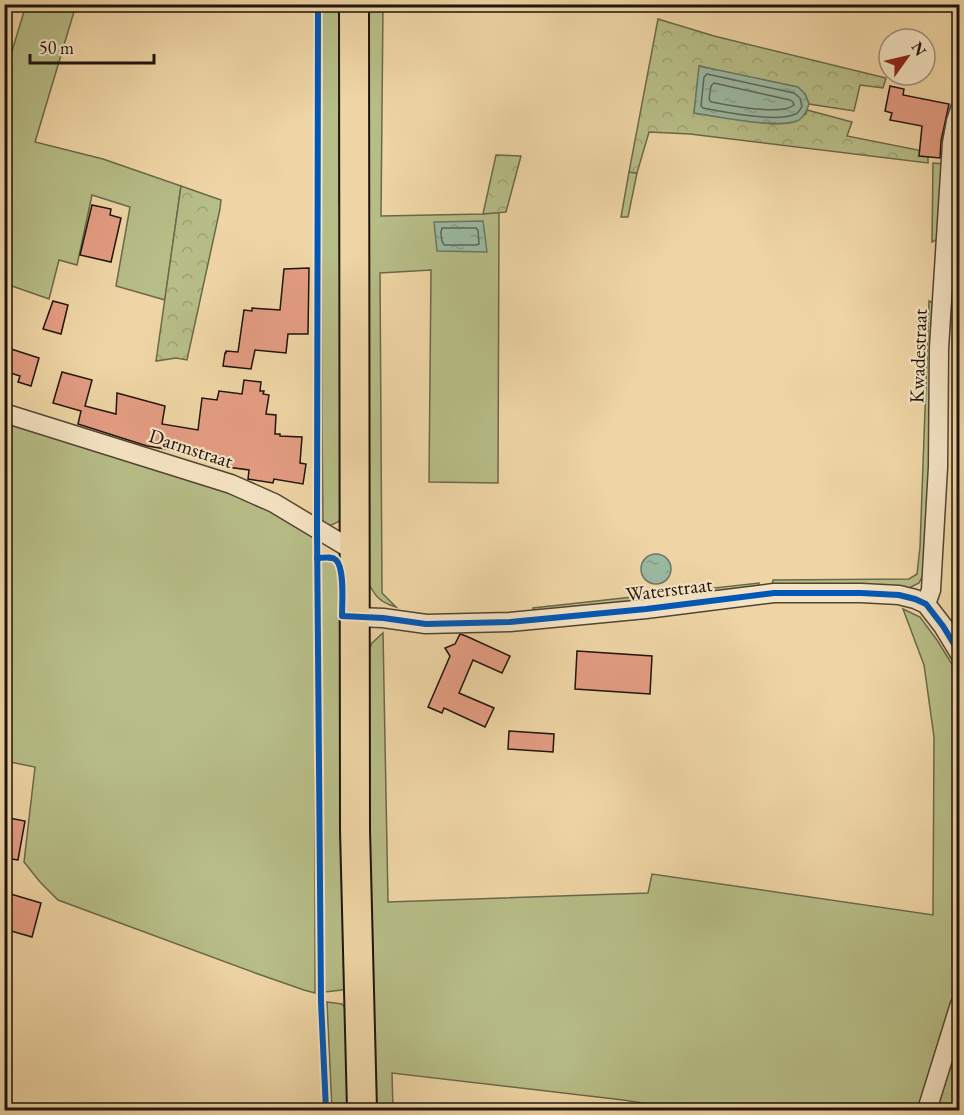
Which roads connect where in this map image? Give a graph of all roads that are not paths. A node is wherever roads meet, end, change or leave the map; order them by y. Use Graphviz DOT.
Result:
graph roads {
  1 [pos="354,4"];
  2 [pos="960,110"];
  3 [pos="4,413"];
  4 [pos="354,545"];
  5 [pos="926,604"];
  6 [pos="355,617"];
  7 [pos="960,654"];
  8 [pos="960,1004"];
  9 [pos="362,1110"];
  10 [pos="927,1110"];
  1 -- 4 [label="main road"];
  2 -- 5 [label="street, Kwadestraat"];
  3 -- 4 [label="street, Darmstraat"];
  4 -- 6 [label="main road"];
  5 -- 6 [label="street, Waterstraat"];
  5 -- 7 [label="street"];
  6 -- 9 [label="main road"];
  8 -- 10 [label="street"];
}
